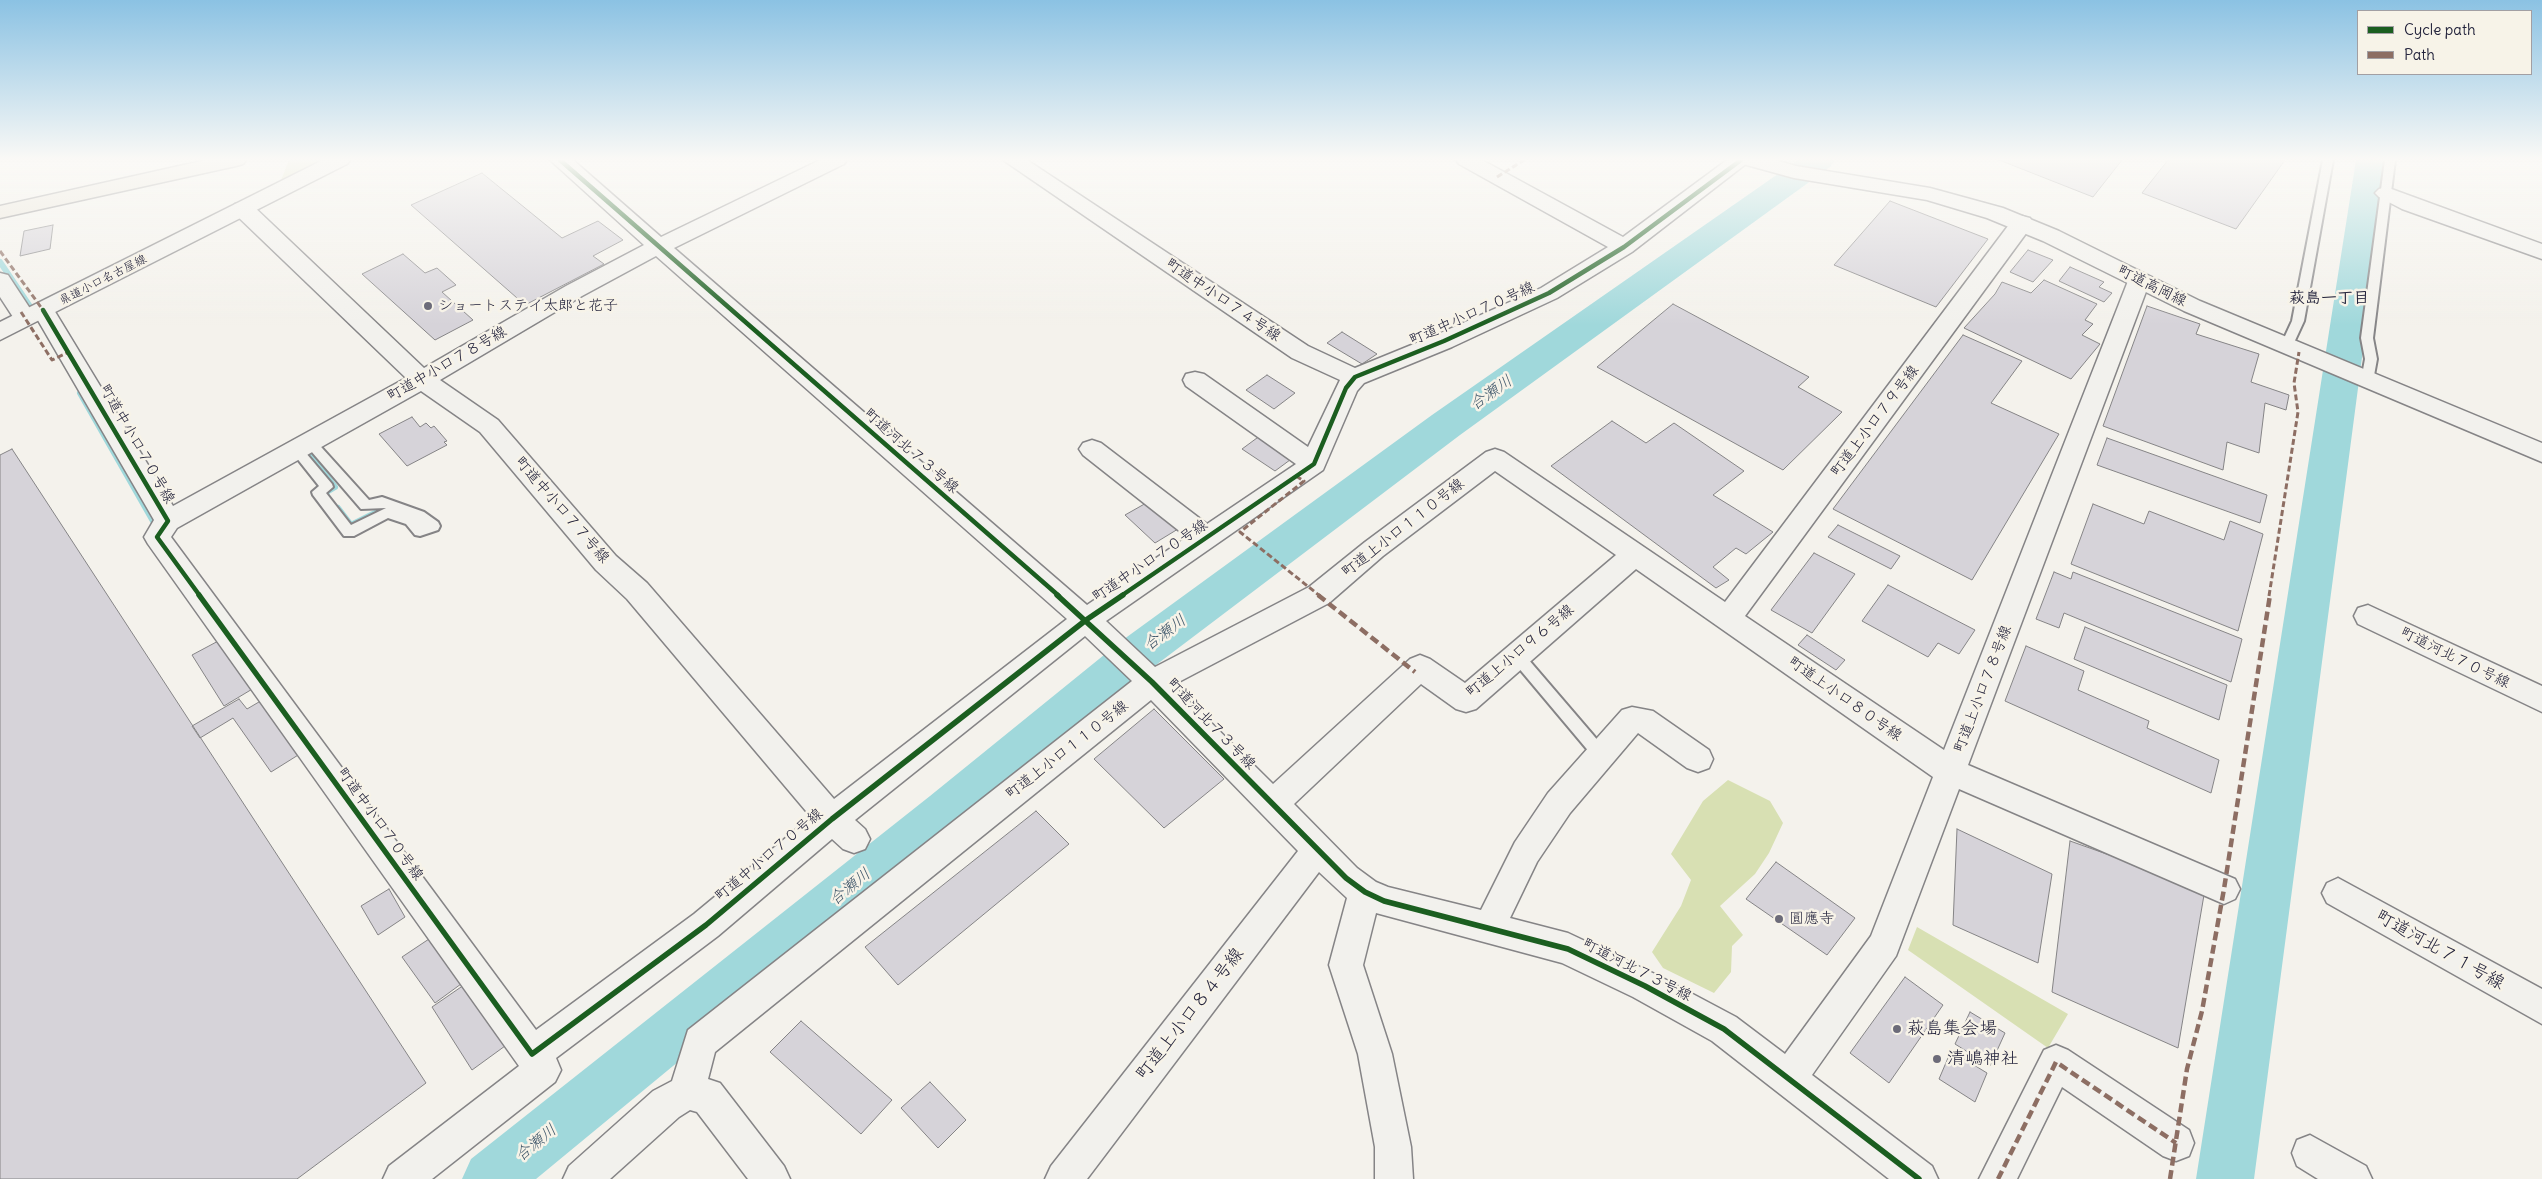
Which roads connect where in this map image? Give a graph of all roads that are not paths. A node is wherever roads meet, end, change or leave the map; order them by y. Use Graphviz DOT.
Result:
graph roads {
  1 [pos="231,215"];
  2 [pos="249,215"];
  3 [pos="621,215"];
  4 [pos="723,215"];
  5 [pos="1095,215"];
  6 [pos="1118,215"];
  7 [pos="1566,215"];
  8 [pos="1667,215"];
  9 [pos="1999,215"];
  10 [pos="2318,215"];
  11 [pos="2383,215"];
  12 [pos="2440,215"];
  13 [pos="2457,215"];
  14 [pos="2022,223"];
  15 [pos="2542,245"];
  16 [pos="657,247"];
  17 [pos="1624,247"];
  18 [pos="2542,252"];
  19 [pos="0,280"];
  20 [pos="2139,281"];
  21 [pos="32,311"];
  22 [pos="0,332"];
  23 [pos="2286,347"];
  24 [pos="1346,373"];
  25 [pos="2361,378"];
  26 [pos="422,380"];
  27 [pos="1195,380"];
  28 [pos="303,445"];
  29 [pos="1092,449"];
  30 [pos="2542,453"];
  31 [pos="1495,458"];
  32 [pos="1314,464"];
  33 [pos="168,521"];
  34 [pos="1206,538"];
  35 [pos="1634,555"];
  36 [pos="1728,618"];
  37 [pos="1086,620"];
  38 [pos="1517,656"];
  39 [pos="1149,679"];
  40 [pos="2542,688"];
  41 [pos="2542,700"];
  42 [pos="1601,755"];
  43 [pos="1698,758"];
  44 [pos="1951,772"];
  45 [pos="1272,805"];
  46 [pos="832,819"];
  47 [pos="854,839"];
  48 [pos="1318,849"];
  49 [pos="2224,889"];
  50 [pos="1365,892"];
  51 [pos="2338,893"];
  52 [pos="1490,927"];
  53 [pos="2542,1007"];
  54 [pos="532,1054"];
  55 [pos="1788,1078"];
  56 [pos="687,1092"];
  57 [pos="2176,1143"];
  58 [pos="2310,1153"];
  59 [pos="1068,1177"];
  60 [pos="1914,1178"];
  61 [pos="402,1179"];
  62 [pos="582,1179"];
  63 [pos="771,1179"];
  64 [pos="1394,1179"];
  65 [pos="1998,1179"];
  66 [pos="2353,1179"];
  1 -- 21 [label="street, 県道小口名古屋線"];
  2 -- 26 [label="street, 町道中小口７７号線"];
  3 -- 16 [label="street, 町道河北７３号線"];
  4 -- 16 [label="street, 町道中小口７８号線"];
  5 -- 24 [label="street, 町道中小口７４号線"];
  6 -- 24 [label="street, 町道中小口７４号線"];
  7 -- 17 [label="street"];
  8 -- 17 [label="street, 町道中小口７０号線"];
  9 -- 14 [label="street, 町道高岡線"];
  10 -- 23 [label="lane"];
  11 -- 25 [label="lane"];
  12 -- 18 [label="street"];
  13 -- 15 [label="street"];
  14 -- 20 [label="street, 町道高岡線"];
  14 -- 36 [label="street, 町道上小口７９号線"];
  16 -- 26 [label="street, 町道中小口７８号線"];
  16 -- 37 [label="street, 町道河北７３号線"];
  17 -- 24 [label="street, 町道中小口７０号線"];
  19 -- 21 [label="street, 町道中小口７０号線"];
  20 -- 23 [label="street, 町道高岡線"];
  20 -- 44 [label="street, 町道上小口７８号線"];
  21 -- 22 [label="street, 県道小口名古屋線"];
  21 -- 33 [label="street, 町道中小口７０号線"];
  23 -- 25 [label="street, 町道高岡線"];
  24 -- 32 [label="street"];
  25 -- 30 [label="street, 町道高岡線"];
  26 -- 28 [label="street, 町道中小口７８号線"];
  26 -- 46 [label="street, 町道中小口７７号線"];
  27 -- 32 [label="street"];
  28 -- 28 [label="lane"];
  28 -- 33 [label="street, 町道中小口７８号線"];
  29 -- 34 [label="street"];
  31 -- 35 [label="street, 町道上小口８０号線"];
  31 -- 39 [label="street, 町道上小口１１０号線"];
  32 -- 34 [label="street, 町道中小口７０号線"];
  33 -- 54 [label="street, 町道中小口７０号線"];
  34 -- 37 [label="street, 町道中小口７０号線"];
  35 -- 36 [label="street, 町道上小口８０号線"];
  35 -- 38 [label="street, 町道上小口９６号線"];
  36 -- 44 [label="street, 町道上小口８０号線"];
  37 -- 39 [label="street, 町道河北７３号線"];
  37 -- 46 [label="street, 町道中小口７０号線"];
  38 -- 42 [label="lane"];
  38 -- 45 [label="street, 町道上小口９６号線"];
  39 -- 45 [label="street, 町道河北７３号線"];
  39 -- 56 [label="street, 町道上小口１１０号線"];
  40 -- 41 [label="street, 町道河北７０号線"];
  42 -- 43 [label="street"];
  42 -- 52 [label="street"];
  44 -- 49 [label="street, 町道上小口８０号線"];
  44 -- 55 [label="street, 町道上小口７８号線"];
  45 -- 48 [label="street, 町道河北７３号線"];
  46 -- 47 [label="street, 町道中小口７７号線"];
  46 -- 54 [label="street, 町道中小口７０号線"];
  48 -- 50 [label="street, 町道河北７３号線"];
  48 -- 59 [label="street, 町道上小口８４号線"];
  50 -- 52 [label="street, 町道河北７３号線"];
  50 -- 64 [label="street"];
  51 -- 53 [label="street, 町道河北７１号線"];
  52 -- 55 [label="street, 町道河北７３号線"];
  54 -- 61 [label="street"];
  55 -- 60 [label="street, 町道河北７３号線"];
  56 -- 62 [label="street"];
  56 -- 63 [label="street"];
  57 -- 65 [label="street"];
  58 -- 66 [label="street"];
}
